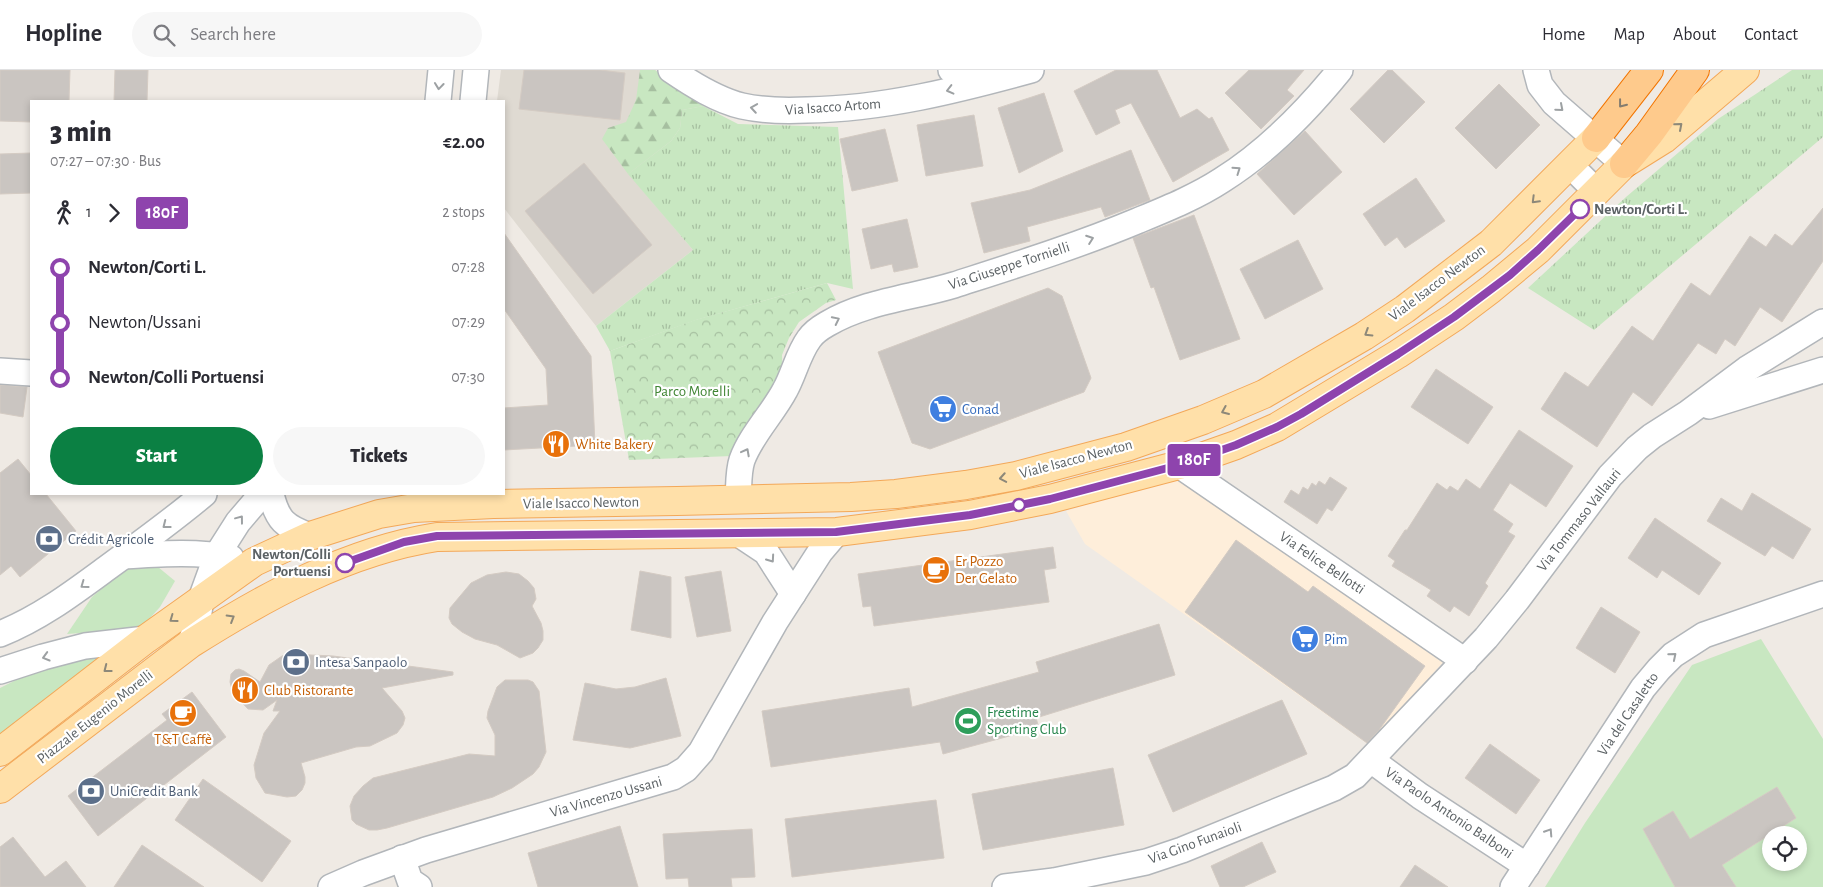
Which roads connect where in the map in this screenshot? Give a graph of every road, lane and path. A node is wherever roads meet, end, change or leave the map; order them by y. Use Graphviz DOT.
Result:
graph roads {
  1 [pos="441,70"];
  2 [pos="476,70"];
  3 [pos="671,70"];
  4 [pos="951,70"];
  5 [pos="1031,70"];
  6 [pos="1340,70"];
  7 [pos="1536,70"];
  8 [pos="1649,70"];
  9 [pos="1695,70"];
  10 [pos="1743,73"];
  11 [pos="1003,77"];
  12 [pos="438,100"];
  13 [pos="473,100"];
  14 [pos="1596,138"];
  15 [pos="1624,164"];
  16 [pos="1570,165"];
  17 [pos="1597,192"];
  18 [pos="1823,322"];
  19 [pos="1823,370"];
  20 [pos="0,371"];
  21 [pos="30,373"];
  22 [pos="1688,412"];
  23 [pos="1179,465"];
  24 [pos="203,495"];
  25 [pos="261,495"];
  26 [pos="271,495"];
  27 [pos="738,499"];
  28 [pos="676,501"];
  29 [pos="836,532"];
  30 [pos="674,533"];
  31 [pos="739,534"];
  32 [pos="310,536"];
  33 [pos="174,554"];
  34 [pos="217,555"];
  35 [pos="124,556"];
  36 [pos="254,562"];
  37 [pos="793,594"];
  38 [pos="1823,594"];
  39 [pos="201,599"];
  40 [pos="0,634"];
  41 [pos="146,639"];
  42 [pos="190,644"];
  43 [pos="1465,661"];
  44 [pos="0,671"];
  45 [pos="0,752"];
  46 [pos="1371,760"];
  47 [pos="0,790"];
  48 [pos="402,858"];
  49 [pos="1527,866"];
  50 [pos="331,887"];
  51 [pos="419,887"];
  52 [pos="1005,887"];
  53 [pos="1513,887"];
  1 -- 12 [label="street, one-way"];
  2 -- 13 [label="street"];
  11 -- 3 [label="street, Via Isacco Artom, one-way"];
  4 -- 11 [label="street"];
  5 -- 11 [label="street, Via Isacco Artom"];
  27 -- 6 [label="street, Via Giuseppe Tornielli, one-way"];
  7 -- 14 [label="street, one-way"];
  8 -- 14 [label="highway, Viale Isacco Newton, one-way"];
  9 -- 15 [label="highway, Viale Isacco Newton"];
  15 -- 10 [label="main road, one-way"];
  14 -- 15 [label="street"];
  14 -- 16 [label="main road, Viale Isacco Newton"];
  15 -- 17 [label="main road, Viale Isacco Newton"];
  16 -- 17 [label="street"];
  16 -- 27 [label="main road, Viale Isacco Newton, one-way"];
  17 -- 23 [label="main road, Viale Isacco Newton"];
  18 -- 22 [label="street, Via Tommaso Vallauri"];
  19 -- 22 [label="street"];
  20 -- 21 [label="street"];
  22 -- 43 [label="street, Via Tommaso Vallauri"];
  23 -- 29 [label="main road, Viale Isacco Newton"];
  23 -- 43 [label="street, Via Felice Bellotti"];
  24 -- 35 [label="street, one-way"];
  34 -- 25 [label="street, one-way"];
  26 -- 32 [label="street"];
  27 -- 28 [label="main road, Viale Isacco Newton"];
  28 -- 30 [label="street"];
  28 -- 32 [label="main road, Viale Isacco Newton"];
  29 -- 31 [label="main road, Viale Isacco Newton"];
  29 -- 37 [label="street, Via Vincenzo Ussani"];
  30 -- 31 [label="main road, Viale Isacco Newton"];
  42 -- 30 [label="main road, Viale Isacco Newton, one-way"];
  31 -- 37 [label="street, one-way"];
  32 -- 36 [label="main road, Viale Isacco Newton"];
  33 -- 34 [label="street"];
  33 -- 35 [label="street"];
  33 -- 39 [label="street"];
  34 -- 36 [label="street"];
  34 -- 39 [label="street"];
  35 -- 40 [label="street, one-way"];
  36 -- 39 [label="main road, Piazzale Eugenio Morelli"];
  37 -- 48 [label="street, Via Vincenzo Ussani"];
  49 -- 38 [label="street, Via del Casaletto, one-way"];
  39 -- 41 [label="main road, Piazzale Eugenio Morelli, one-way"];
  39 -- 42 [label="street"];
  41 -- 44 [label="street, Piazzale Eugenio Morelli, one-way"];
  41 -- 45 [label="main road, Piazzale Eugenio Morelli, one-way"];
  42 -- 47 [label="main road, Piazzale Eugenio Morelli"];
  43 -- 46 [label="street, Via Tommaso Vallauri"];
  46 -- 49 [label="street, Via Paolo Antonio Balboni"];
  46 -- 52 [label="street, Via Gino Funaioli"];
  48 -- 50 [label="street, Via Vincenzo Ussani"];
  48 -- 51 [label="street"];
  49 -- 53 [label="street, Via del Casaletto"];
}
